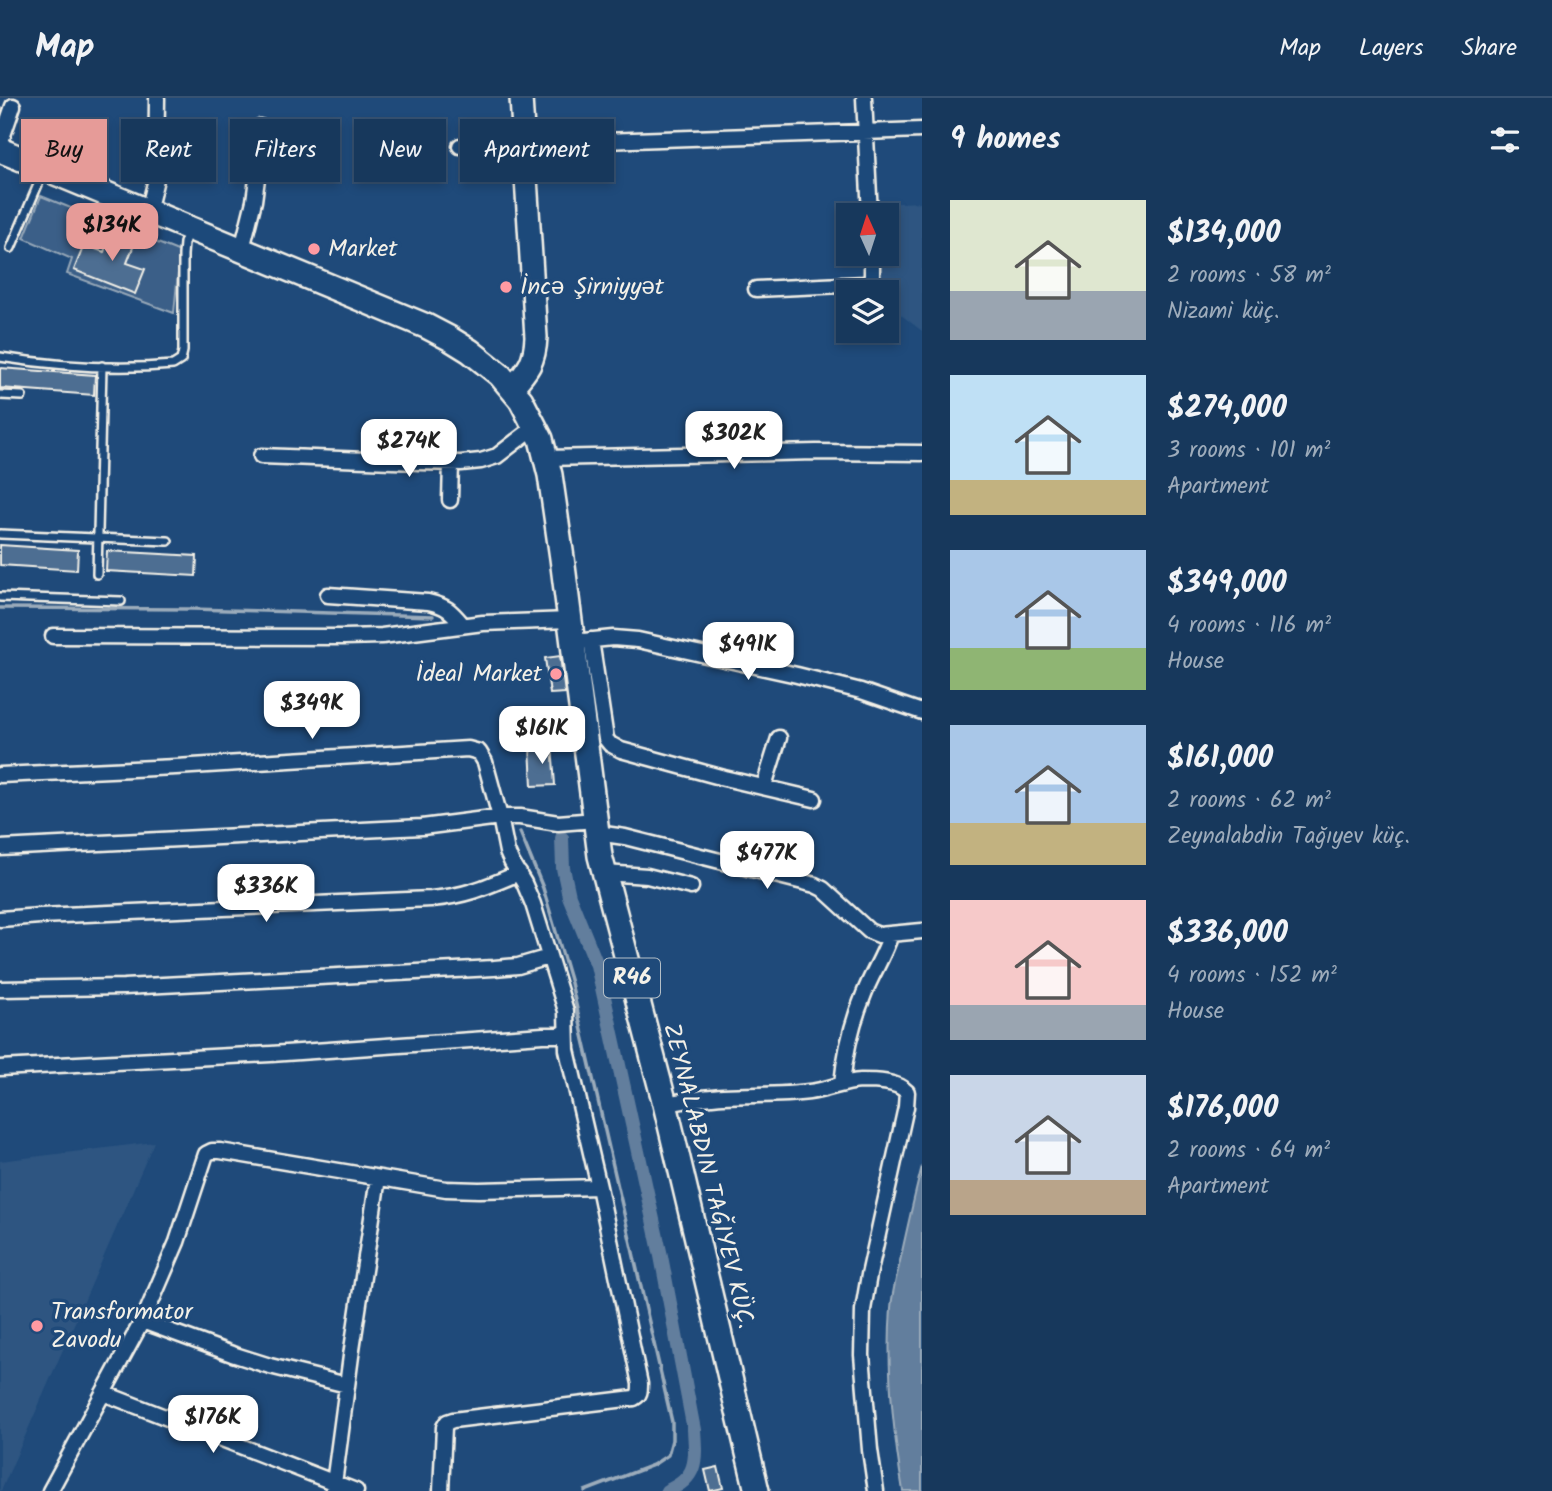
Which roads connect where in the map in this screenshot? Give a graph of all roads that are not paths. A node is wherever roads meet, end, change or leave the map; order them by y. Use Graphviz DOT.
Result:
graph roads {
  1 [pos="157,98"];
  2 [pos="521,98"];
  3 [pos="864,98"];
  4 [pos="13,106"];
  5 [pos="522,119"];
  6 [pos="922,130"];
  7 [pos="866,131"];
  8 [pos="614,141"];
  9 [pos="0,144"];
  10 [pos="0,150"];
  11 [pos="21,159"];
  12 [pos="39,182"];
  13 [pos="75,182"];
  14 [pos="257,182"];
  15 [pos="526,182"];
  16 [pos="869,203"];
  17 [pos="148,212"];
  18 [pos="189,228"];
  19 [pos="11,248"];
  20 [pos="242,249"];
  21 [pos="836,287"];
  22 [pos="757,289"];
  23 [pos="0,357"];
  24 [pos="102,366"];
  25 [pos="512,388"];
  26 [pos="0,395"];
  27 [pos="22,396"];
  28 [pos="536,426"];
  29 [pos="922,453"];
  30 [pos="261,456"];
  31 [pos="547,458"];
  32 [pos="451,463"];
  33 [pos="450,499"];
  34 [pos="0,534"];
  35 [pos="98,538"];
  36 [pos="168,541"];
  37 [pos="97,574"];
  38 [pos="328,595"];
  39 [pos="0,597"];
  40 [pos="121,601"];
  41 [pos="463,625"];
  42 [pos="578,634"];
  43 [pos="53,636"];
  44 [pos="922,712"];
  45 [pos="779,738"];
  46 [pos="0,775"];
  47 [pos="765,786"];
  48 [pos="814,799"];
  49 [pos="500,817"];
  50 [pos="596,827"];
  51 [pos="0,848"];
  52 [pos="519,873"];
  53 [pos="604,873"];
  54 [pos="691,887"];
  55 [pos="0,919"];
  56 [pos="922,931"];
  57 [pos="891,934"];
  58 [pos="549,957"];
  59 [pos="0,989"];
  60 [pos="566,1035"];
  61 [pos="0,1068"];
  62 [pos="842,1084"];
  63 [pos="665,1104"];
  64 [pos="378,1178"];
  65 [pos="599,1187"];
  66 [pos="142,1321"];
  67 [pos="347,1384"];
  68 [pos="103,1393"];
  69 [pos="334,1487"];
  70 [pos="50,1491"];
  71 [pos="356,1491"];
  72 [pos="441,1491"];
  73 [pos="757,1491"];
  74 [pos="876,1491"];
  1 -- 17 [label="street"];
  2 -- 5 [label="street"];
  3 -- 7 [label="street"];
  4 -- 9 [label="street"];
  6 -- 7 [label="street"];
  7 -- 8 [label="street"];
  7 -- 16 [label="street"];
  10 -- 11 [label="main road, R46"];
  12 -- 19 [label="lane"];
  13 -- 17 [label="main road, R46"];
  14 -- 20 [label="street"];
  15 -- 25 [label="street"];
  17 -- 18 [label="main road, R46"];
  18 -- 20 [label="main road, R46"];
  18 -- 24 [label="lane"];
  20 -- 25 [label="main road, R46"];
  21 -- 22 [label="street"];
  23 -- 24 [label="lane"];
  24 -- 35 [label="lane"];
  25 -- 28 [label="main road, R46"];
  26 -- 27 [label="lane"];
  28 -- 31 [label="main road, R46"];
  28 -- 32 [label="street"];
  29 -- 31 [label="street"];
  30 -- 32 [label="street"];
  31 -- 42 [label="main road, R46"];
  32 -- 33 [label="street"];
  34 -- 35 [label="lane"];
  35 -- 36 [label="lane"];
  35 -- 37 [label="lane"];
  38 -- 41 [label="street"];
  39 -- 40 [label="lane"];
  41 -- 42 [label="street"];
  41 -- 43 [label="street"];
  42 -- 44 [label="street"];
  42 -- 47 [label="street"];
  42 -- 50 [label="main road, R46"];
  45 -- 47 [label="street"];
  46 -- 49 [label="street"];
  47 -- 48 [label="street"];
  49 -- 50 [label="street"];
  49 -- 51 [label="street"];
  49 -- 52 [label="street"];
  50 -- 53 [label="main road, R46"];
  50 -- 57 [label="street"];
  52 -- 55 [label="street"];
  52 -- 58 [label="street"];
  53 -- 54 [label="street"];
  53 -- 63 [label="main road, R46"];
  56 -- 57 [label="street"];
  57 -- 62 [label="street"];
  58 -- 59 [label="street"];
  58 -- 60 [label="street"];
  60 -- 61 [label="street"];
  60 -- 65 [label="street"];
  62 -- 63 [label="street"];
  62 -- 74 [label="street"];
  63 -- 73 [label="main road, R46"];
  64 -- 65 [label="street"];
  64 -- 66 [label="street"];
  64 -- 67 [label="street"];
  65 -- 72 [label="street"];
  66 -- 67 [label="street"];
  66 -- 68 [label="street"];
  67 -- 69 [label="street"];
  68 -- 69 [label="street"];
  68 -- 70 [label="street"];
  69 -- 71 [label="street"];
}
